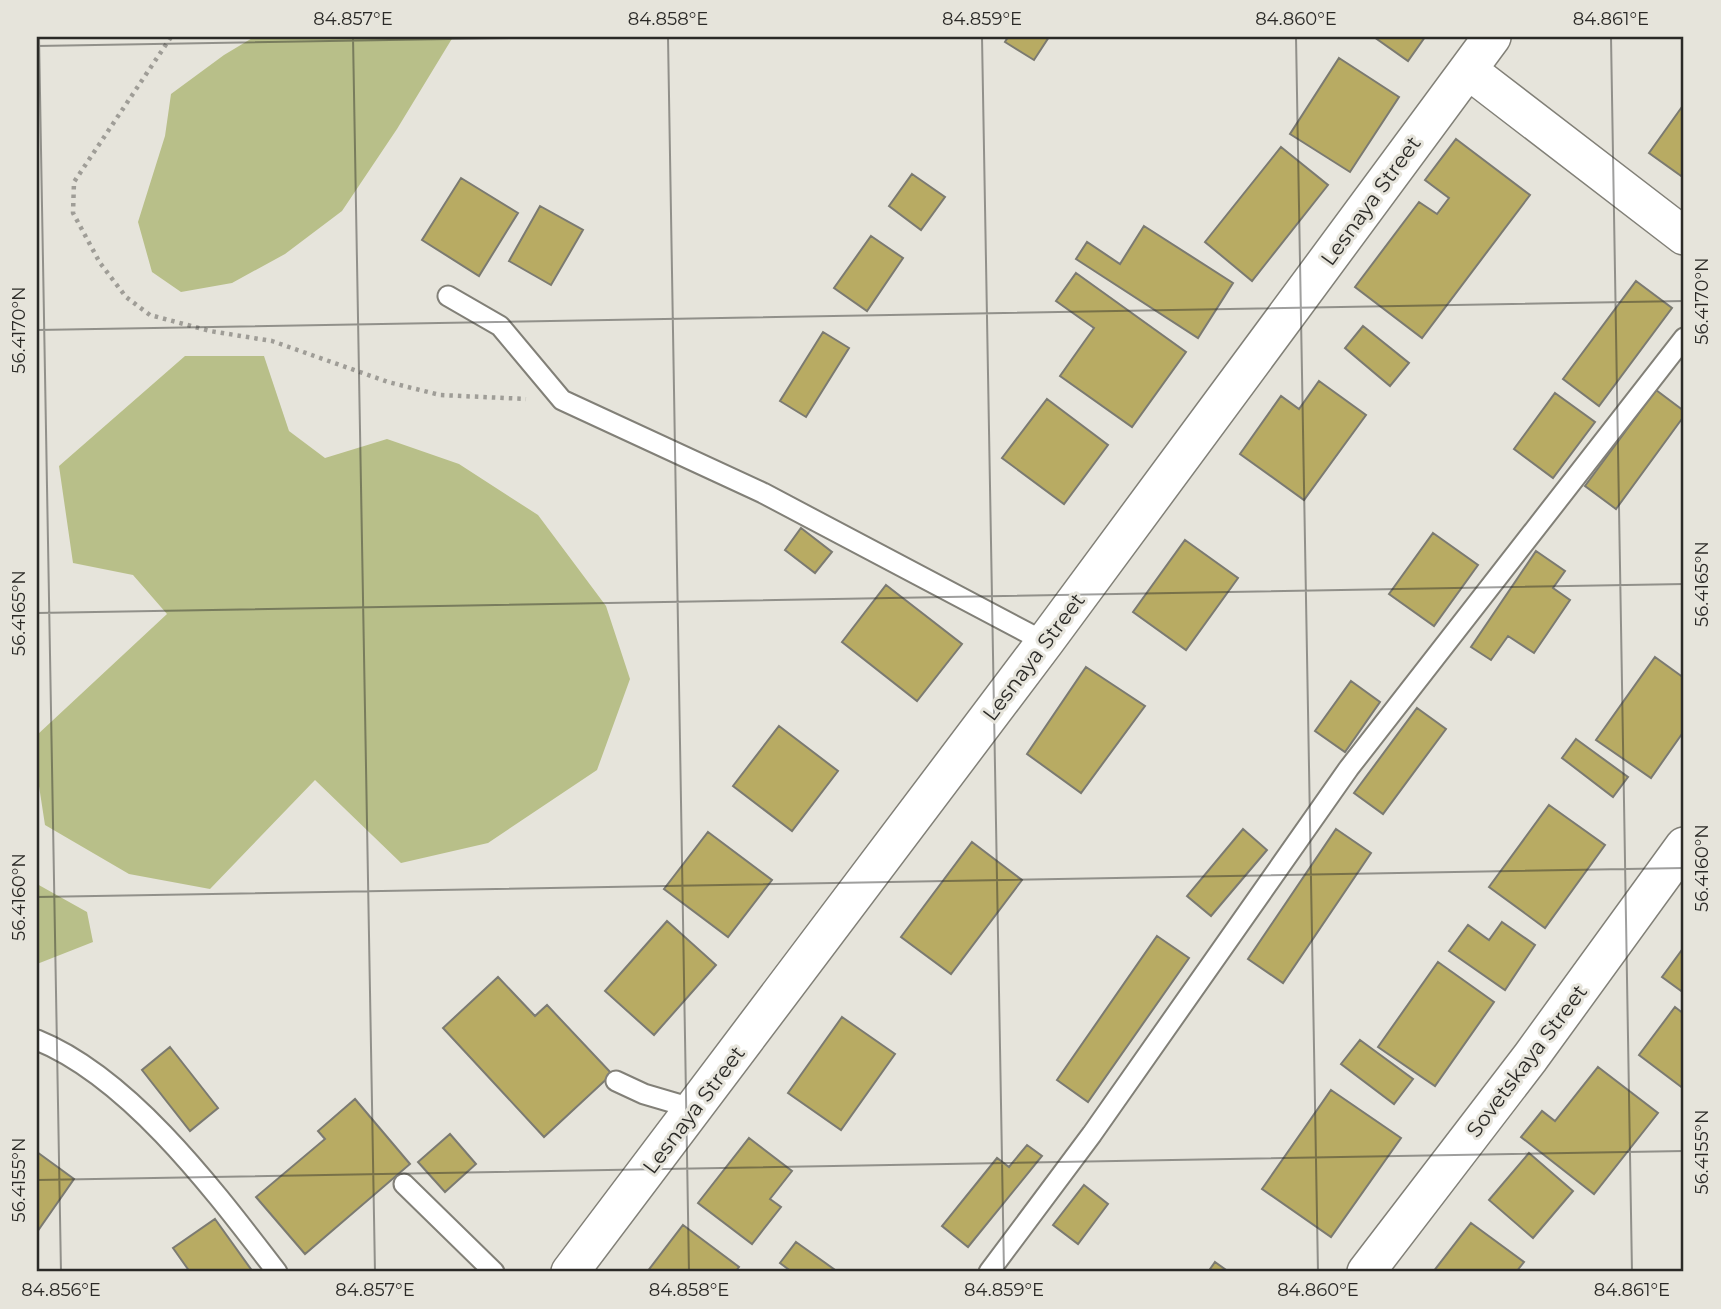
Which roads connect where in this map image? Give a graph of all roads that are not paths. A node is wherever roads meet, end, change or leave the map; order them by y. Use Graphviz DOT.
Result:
graph roads {
  1 [pos="1492,37"];
  2 [pos="1468,70"];
  3 [pos="1681,228"];
  4 [pos="447,296"];
  5 [pos="1684,338"];
  6 [pos="1045,642"];
  7 [pos="1684,846"];
  8 [pos="37,1040"];
  9 [pos="617,1081"];
  10 [pos="695,1109"];
  11 [pos="404,1184"];
  12 [pos="277,1272"];
  13 [pos="494,1272"];
  14 [pos="570,1272"];
  15 [pos="989,1272"];
  16 [pos="1366,1272"];
  1 -- 2 [label="street, Lesnaya Street"];
  2 -- 3 [label="street"];
  2 -- 6 [label="street, Lesnaya Street"];
  4 -- 6 [label="lane"];
  5 -- 15 [label="lane"];
  6 -- 10 [label="street, Lesnaya Street"];
  7 -- 16 [label="street, Sovetskaya Street"];
  8 -- 12 [label="lane"];
  9 -- 10 [label="lane"];
  10 -- 14 [label="street, Lesnaya Street"];
  11 -- 13 [label="lane"];
}
